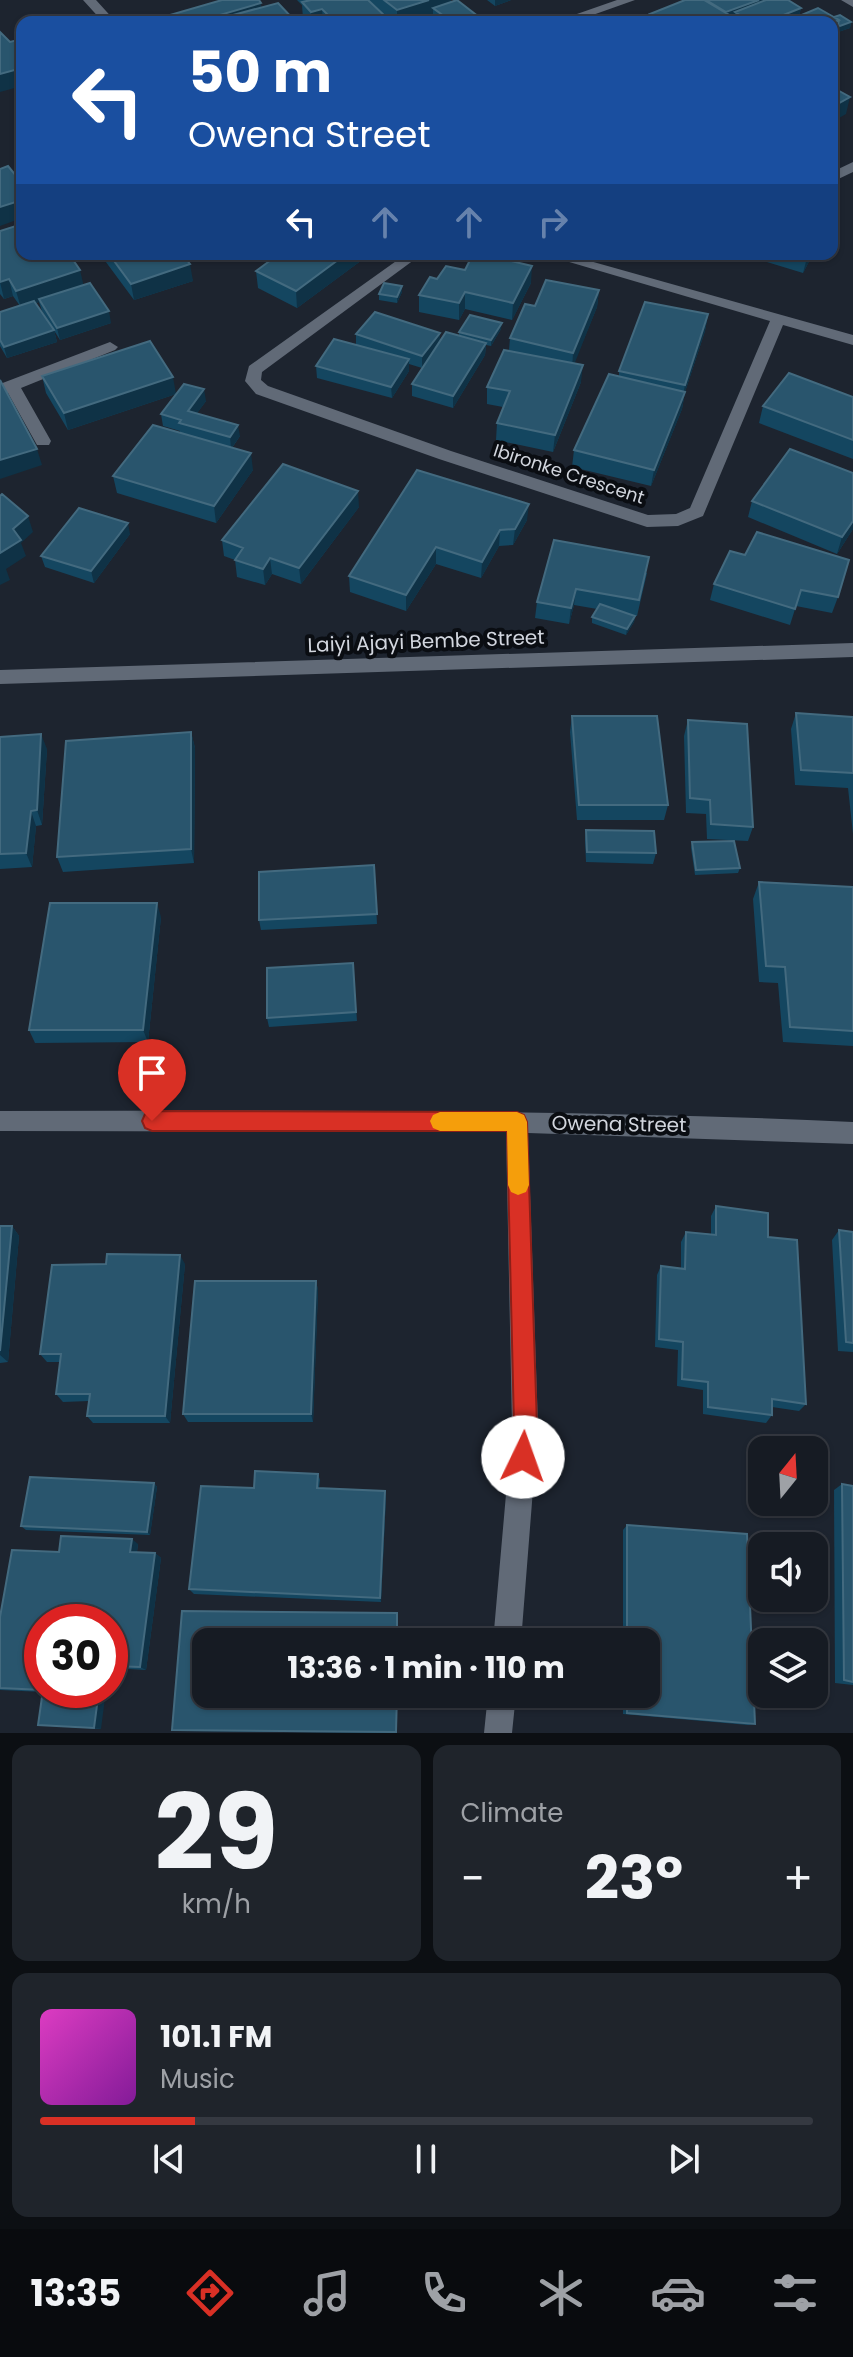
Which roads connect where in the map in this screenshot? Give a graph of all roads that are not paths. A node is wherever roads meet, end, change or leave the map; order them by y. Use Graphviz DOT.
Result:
graph roads {
  1 [pos="89,0"];
  2 [pos="629,0"];
  3 [pos="847,0"];
  4 [pos="853,3"];
  5 [pos="104,16"];
  6 [pos="579,16"];
  7 [pos="407,260"];
  8 [pos="570,260"];
  9 [pos="778,319"];
  10 [pos="853,340"];
  11 [pos="110,347"];
  12 [pos="6,388"];
  13 [pos="43,441"];
  14 [pos="853,650"];
  15 [pos="0,677"];
  16 [pos="0,1121"];
  17 [pos="517,1122"];
  18 [pos="853,1133"];
  19 [pos="508,1628"];
  20 [pos="501,1708"];
  21 [pos="498,1733"];
  1 -- 5 [label="street"];
  2 -- 6 [label="street"];
  3 -- 4 [label="street"];
  7 -- 9 [label="street, Ibironke Crescent"];
  8 -- 9 [label="street"];
  9 -- 10 [label="street"];
  11 -- 12 [label="street"];
  12 -- 13 [label="street"];
  14 -- 15 [label="street, Laiyi Ajayi Bembe Street"];
  16 -- 17 [label="street, Owena Street"];
  17 -- 18 [label="street, Owena Street"];
  17 -- 19 [label="street"];
  20 -- 21 [label="street"];
}
